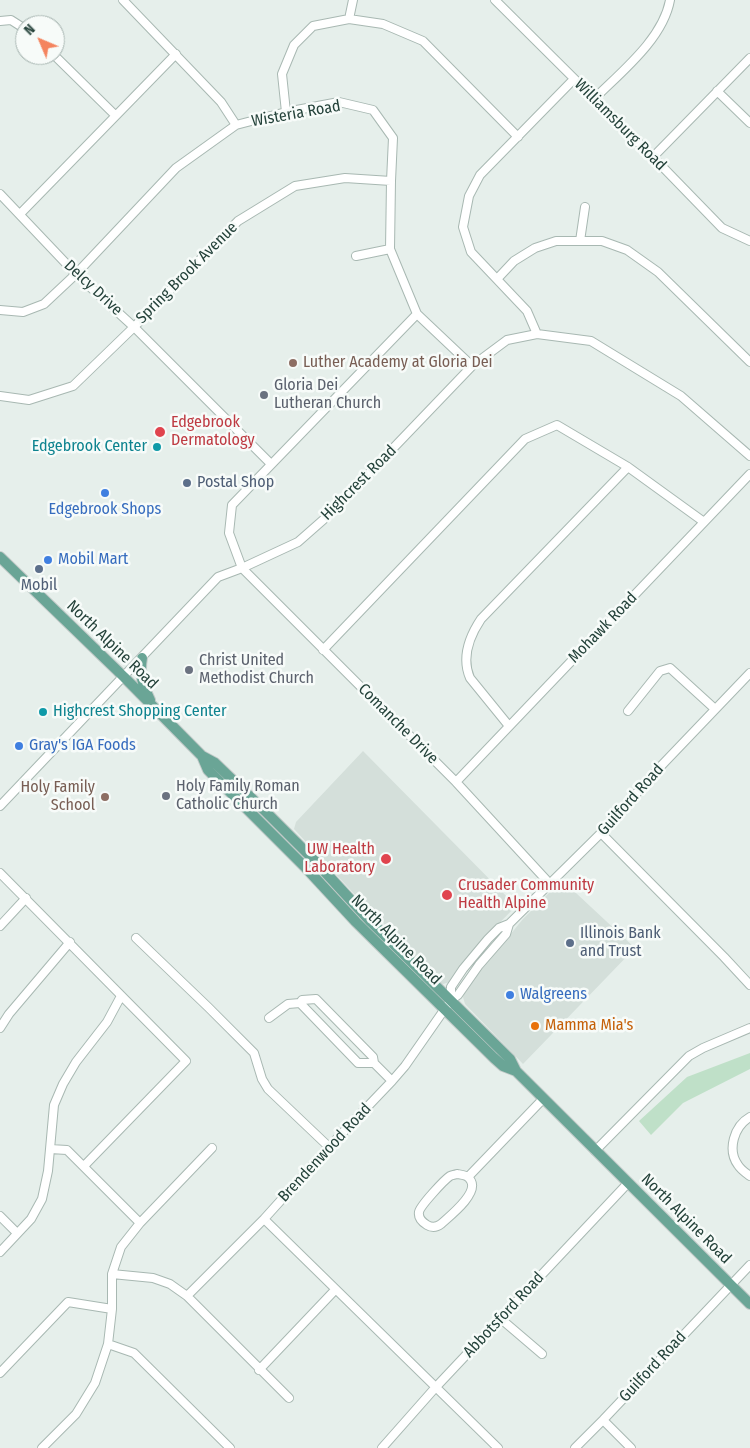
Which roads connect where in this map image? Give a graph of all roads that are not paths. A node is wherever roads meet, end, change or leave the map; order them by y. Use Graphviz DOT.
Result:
graph roads {
  1 [pos="123,0"];
  2 [pos="353,0"];
  3 [pos="495,0"];
  4 [pos="670,0"];
  5 [pos="350,19"];
  6 [pos="0,21"];
  7 [pos="15,23"];
  8 [pos="176,54"];
  9 [pos="750,58"];
  10 [pos="64,65"];
  11 [pos="574,79"];
  12 [pos="717,91"];
  13 [pos="594,99"];
  14 [pos="286,112"];
  15 [pos="115,115"];
  16 [pos="750,123"];
  17 [pos="236,125"];
  18 [pos="518,137"];
  19 [pos="653,157"];
  20 [pos="391,181"];
  21 [pos="0,194"];
  22 [pos="585,207"];
  23 [pos="20,214"];
  24 [pos="750,240"];
  25 [pos="580,241"];
  26 [pos="390,249"];
  27 [pos="356,256"];
  28 [pos="76,274"];
  29 [pos="498,278"];
  30 [pos="0,310"];
  31 [pos="417,314"];
  32 [pos="134,327"];
  33 [pos="536,334"];
  34 [pos="750,362"];
  35 [pos="472,366"];
  36 [pos="0,396"];
  37 [pos="750,456"];
  38 [pos="271,464"];
  39 [pos="628,467"];
  40 [pos="750,474"];
  41 [pos="704,522"];
  42 [pos="0,557"];
  43 [pos="242,568"];
  44 [pos="324,650"];
  45 [pos="142,658"];
  46 [pos="750,673"];
  47 [pos="124,677"];
  48 [pos="152,706"];
  49 [pos="715,709"];
  50 [pos="628,711"];
  51 [pos="509,726"];
  52 [pos="202,756"];
  53 [pos="456,782"];
  54 [pos="0,806"];
  55 [pos="600,833"];
  56 [pos="0,872"];
  57 [pos="550,884"];
  58 [pos="26,898"];
  59 [pos="0,926"];
  60 [pos="136,938"];
  61 [pos="70,942"];
  62 [pos="750,985"];
  63 [pos="122,996"];
  64 [pos="451,1000"];
  65 [pos="300,1003"];
  66 [pos="445,1010"];
  67 [pos="269,1018"];
  68 [pos="0,1028"];
  69 [pos="750,1028"];
  70 [pos="374,1063"];
  71 [pos="516,1071"];
  72 [pos="392,1081"];
  73 [pos="543,1099"];
  74 [pos="748,1118"];
  75 [pos="329,1147"];
  76 [pos="212,1148"];
  77 [pos="50,1149"];
  78 [pos="596,1151"];
  79 [pos="84,1166"];
  80 [pos="750,1176"];
  81 [pos="468,1177"];
  82 [pos="628,1183"];
  83 [pos="0,1216"];
  84 [pos="264,1219"];
  85 [pos="140,1223"];
  86 [pos="17,1233"];
  87 [pos="0,1252"];
  88 [pos="750,1265"];
  89 [pos="112,1274"];
  90 [pos="730,1285"];
  91 [pos="335,1290"];
  92 [pos="187,1296"];
  93 [pos="750,1304"];
  94 [pos="112,1309"];
  95 [pos="501,1319"];
  96 [pos="108,1344"];
  97 [pos="542,1354"];
  98 [pos="259,1370"];
  99 [pos="0,1373"];
  100 [pos="435,1388"];
  101 [pos="289,1398"];
  102 [pos="603,1420"];
  103 [pos="42,1448"];
  104 [pos="230,1448"];
  105 [pos="382,1448"];
  106 [pos="498,1448"];
  107 [pos="575,1448"];
  108 [pos="630,1448"];
  1 -- 8 [label="street"];
  2 -- 5 [label="street"];
  3 -- 11 [label="street, Williamsburg Road"];
  4 -- 13 [label="street"];
  5 -- 14 [label="street"];
  5 -- 18 [label="street"];
  6 -- 7 [label="street"];
  8 -- 15 [label="street"];
  8 -- 17 [label="street"];
  9 -- 12 [label="street"];
  10 -- 15 [label="street"];
  11 -- 13 [label="street, Williamsburg Road"];
  11 -- 18 [label="street"];
  12 -- 16 [label="street"];
  12 -- 19 [label="street"];
  13 -- 19 [label="street, Williamsburg Road"];
  14 -- 17 [label="street, Wisteria Road"];
  14 -- 20 [label="street, Wisteria Road"];
  15 -- 23 [label="street"];
  17 -- 28 [label="street, Wisteria Road"];
  18 -- 29 [label="street"];
  19 -- 24 [label="street, Williamsburg Road"];
  20 -- 26 [label="street, Wisteria Road"];
  20 -- 32 [label="street, Spring Brook Avenue"];
  21 -- 23 [label="street, Delcy Drive"];
  22 -- 25 [label="street"];
  23 -- 28 [label="street, Delcy Drive"];
  25 -- 29 [label="street"];
  25 -- 34 [label="street"];
  26 -- 27 [label="street"];
  26 -- 31 [label="street, Wisteria Road"];
  28 -- 30 [label="street, Wisteria Road"];
  28 -- 32 [label="street, Delcy Drive"];
  29 -- 33 [label="street"];
  31 -- 35 [label="street, Wisteria Road"];
  31 -- 38 [label="street"];
  32 -- 36 [label="street, Spring Brook Avenue"];
  32 -- 38 [label="street, Delcy Drive"];
  33 -- 35 [label="street, Highcrest Road"];
  33 -- 37 [label="street, Highcrest Road"];
  35 -- 43 [label="street, Highcrest Road"];
  38 -- 43 [label="street"];
  39 -- 41 [label="street"];
  39 -- 44 [label="street"];
  39 -- 51 [label="street"];
  40 -- 41 [label="street, Mohawk Road"];
  41 -- 51 [label="street, Mohawk Road"];
  42 -- 47 [label="main road, North Alpine Road"];
  43 -- 44 [label="street, Comanche Drive"];
  43 -- 45 [label="street, Highcrest Road"];
  44 -- 53 [label="street, Comanche Drive"];
  45 -- 47 [label="street, Highcrest Road"];
  45 -- 48 [label="main road"];
  46 -- 49 [label="street, Guilford Road"];
  47 -- 48 [label="main road, North Alpine Road"];
  47 -- 54 [label="street, Highcrest Road"];
  48 -- 52 [label="main road, North Alpine Road"];
  49 -- 50 [label="street"];
  49 -- 55 [label="street, Guilford Road"];
  51 -- 53 [label="street, Mohawk Road"];
  52 -- 64 [label="main road, North Alpine Road"];
  52 -- 66 [label="main road, North Alpine Road"];
  53 -- 57 [label="street, Comanche Drive"];
  55 -- 57 [label="street, Guilford Road"];
  55 -- 62 [label="street"];
  56 -- 58 [label="street"];
  57 -- 64 [label="street, Guilford Road"];
  58 -- 59 [label="street"];
  58 -- 61 [label="street"];
  60 -- 75 [label="street"];
  61 -- 63 [label="street"];
  61 -- 68 [label="street"];
  63 -- 77 [label="street"];
  63 -- 79 [label="street"];
  64 -- 66 [label="street, Brendenwood Road"];
  64 -- 71 [label="main road, North Alpine Road"];
  65 -- 67 [label="street"];
  65 -- 70 [label="street"];
  65 -- 70 [label="street"];
  66 -- 71 [label="main road, North Alpine Road"];
  66 -- 72 [label="street, Brendenwood Road"];
  69 -- 78 [label="street"];
  70 -- 72 [label="street"];
  71 -- 73 [label="main road, North Alpine Road"];
  72 -- 75 [label="street, Brendenwood Road"];
  73 -- 78 [label="main road, North Alpine Road"];
  73 -- 81 [label="street"];
  74 -- 80 [label="street"];
  75 -- 84 [label="street, Brendenwood Road"];
  76 -- 85 [label="street"];
  77 -- 79 [label="street"];
  77 -- 86 [label="street"];
  78 -- 82 [label="main road, North Alpine Road"];
  79 -- 85 [label="street"];
  81 -- 81 [label="street"];
  82 -- 90 [label="main road, North Alpine Road"];
  82 -- 95 [label="street, Abbotsford Road"];
  83 -- 86 [label="street"];
  84 -- 91 [label="street"];
  84 -- 92 [label="street, Brendenwood Road"];
  85 -- 89 [label="street"];
  86 -- 87 [label="street"];
  88 -- 90 [label="street, Guilford Road"];
  89 -- 92 [label="street"];
  89 -- 94 [label="street"];
  90 -- 93 [label="main road, North Alpine Road"];
  90 -- 102 [label="street, Guilford Road"];
  91 -- 98 [label="street"];
  91 -- 100 [label="street"];
  92 -- 98 [label="street"];
  94 -- 96 [label="street"];
  94 -- 99 [label="street"];
  95 -- 97 [label="street"];
  95 -- 100 [label="street, Abbotsford Road"];
  96 -- 103 [label="street"];
  96 -- 104 [label="street"];
  98 -- 101 [label="street"];
  100 -- 105 [label="street, Abbotsford Road"];
  100 -- 106 [label="street"];
  102 -- 107 [label="street, Guilford Road"];
  102 -- 108 [label="street"];
}
